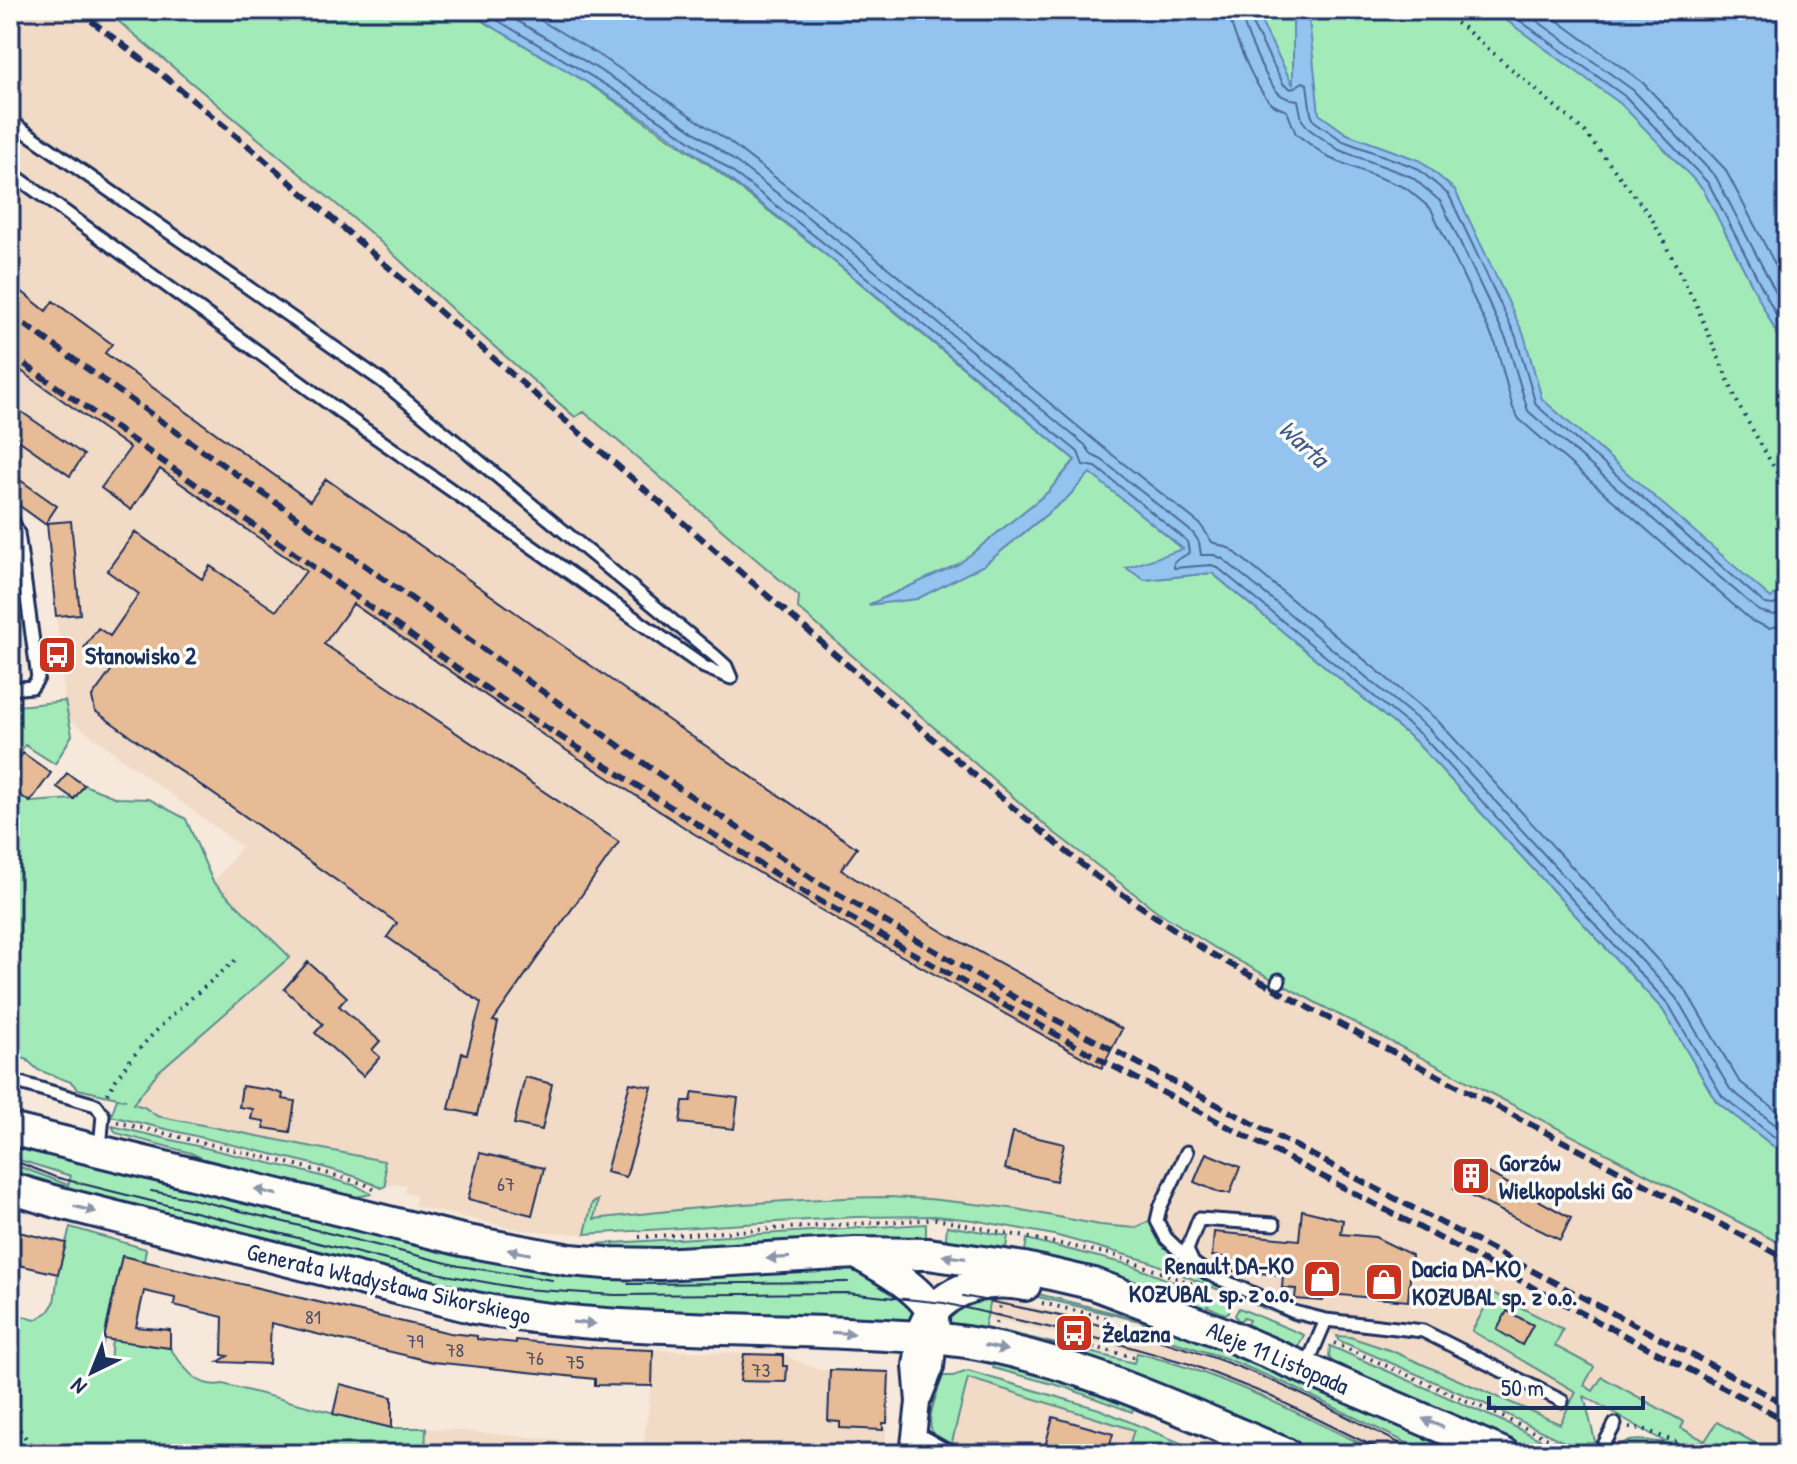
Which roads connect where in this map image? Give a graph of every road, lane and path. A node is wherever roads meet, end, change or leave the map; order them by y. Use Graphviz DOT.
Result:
graph roads {
  1 [pos="1436,10"];
  2 [pos="10,121"];
  3 [pos="10,172"];
  4 [pos="1787,482"];
  5 [pos="10,515"];
  6 [pos="10,689"];
  7 [pos="238,958"];
  8 [pos="10,1080"];
  9 [pos="99,1108"];
  10 [pos="10,1114"];
  11 [pos="10,1129"];
  12 [pos="92,1148"];
  13 [pos="1187,1152"];
  14 [pos="10,1188"];
  15 [pos="1274,1224"];
  16 [pos="856,1253"];
  17 [pos="1193,1263"];
  18 [pos="1138,1302"];
  19 [pos="1040,1303"];
  20 [pos="1112,1319"];
  21 [pos="1326,1320"];
  22 [pos="929,1329"];
  23 [pos="1306,1368"];
  24 [pos="1562,1401"];
  25 [pos="10,1417"];
  26 [pos="1615,1424"];
  27 [pos="913,1446"];
  28 [pos="38,1454"];
  29 [pos="942,1454"];
  30 [pos="1286,1454"];
  31 [pos="1504,1454"];
  32 [pos="1599,1454"];
  33 [pos="1705,1454"];
  1 -- 4 [label="path"];
  2 -- 3 [label="lane"];
  5 -- 6 [label="lane"];
  7 -- 9 [label="path"];
  8 -- 9 [label="lane"];
  9 -- 12 [label="lane"];
  10 -- 12 [label="main road"];
  11 -- 12 [label="main road"];
  16 -- 12 [label="main road, one-way"];
  13 -- 17 [label="lane"];
  14 -- 22 [label="main road, Generała Władysława Sikorskiego, one-way"];
  15 -- 17 [label="lane"];
  18 -- 16 [label="main road, Aleje 11 Listopada, one-way"];
  16 -- 22 [label="main road"];
  17 -- 21 [label="lane"];
  18 -- 22 [label="main road"];
  18 -- 23 [label="main road, Aleje 11 Listopada"];
  19 -- 20 [label="path"];
  21 -- 23 [label="lane"];
  21 -- 24 [label="lane"];
  22 -- 27 [label="street"];
  22 -- 30 [label="main road, one-way"];
  31 -- 23 [label="main road, Aleje 11 Listopada, one-way"];
  25 -- 28 [label="path"];
  26 -- 32 [label="lane"];
  26 -- 33 [label="path"];
  27 -- 29 [label="street"];
}
